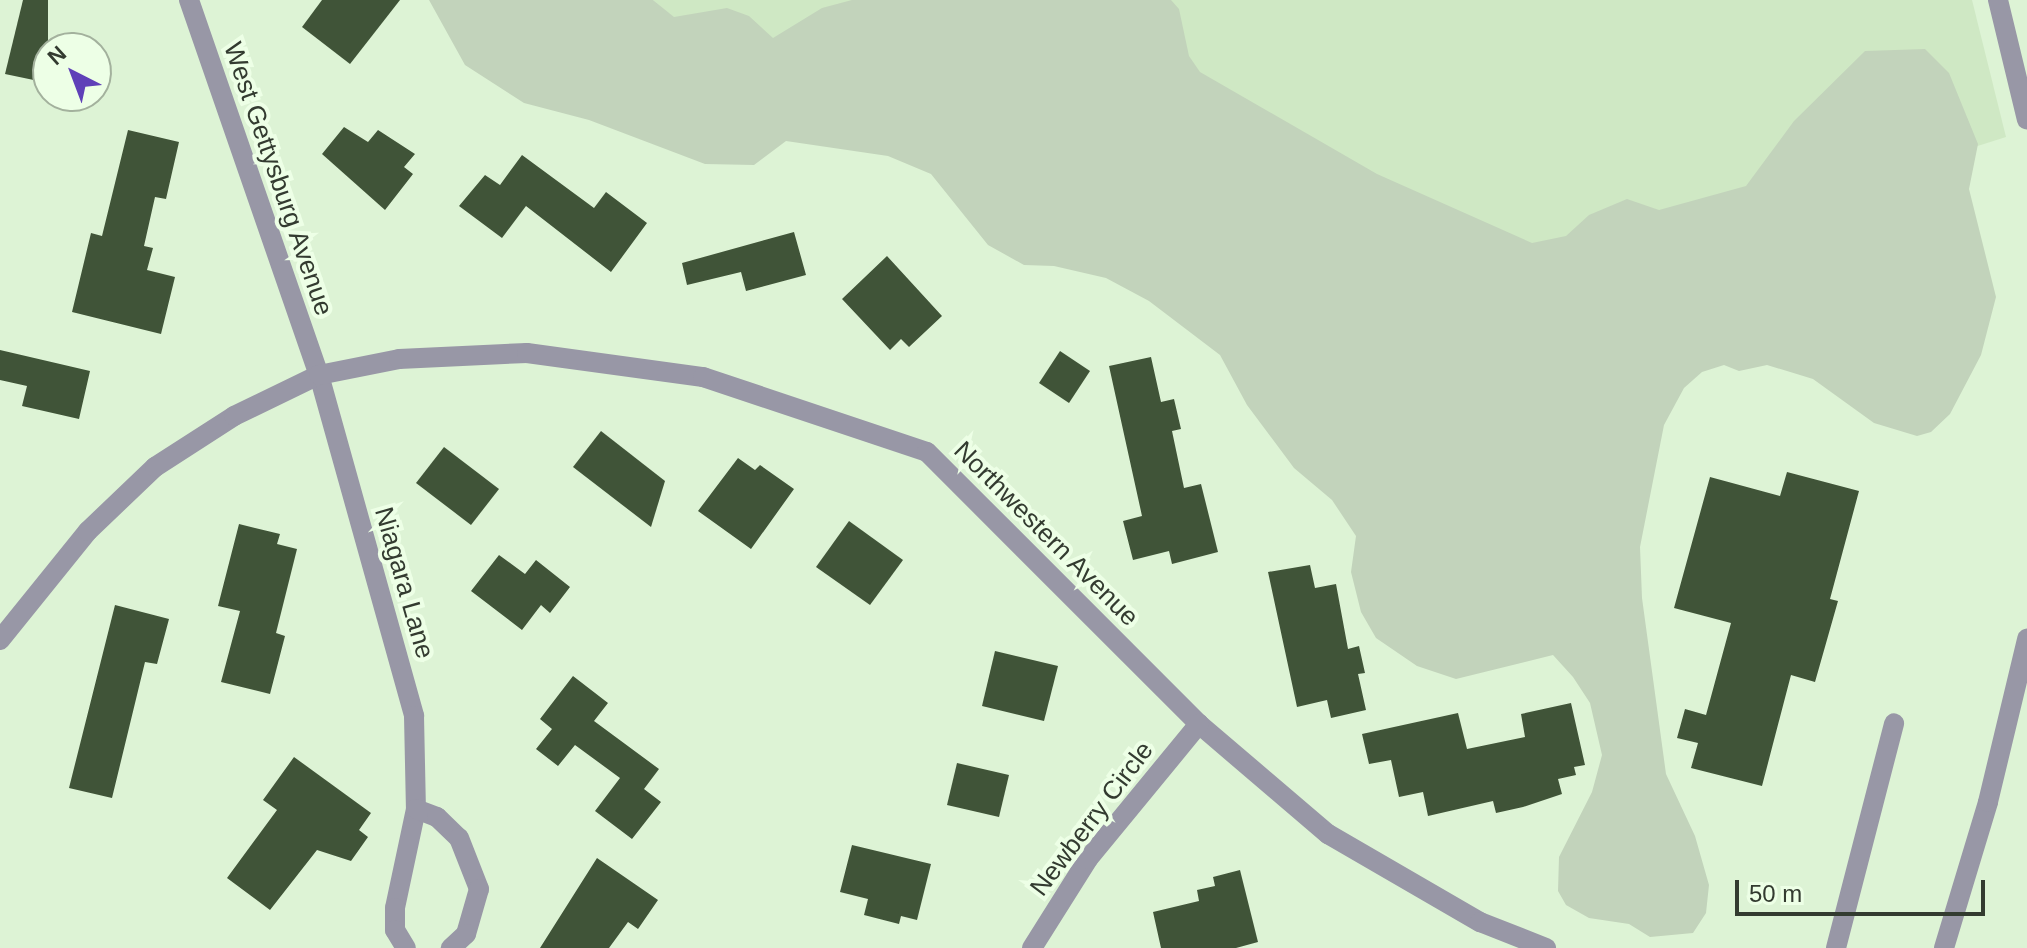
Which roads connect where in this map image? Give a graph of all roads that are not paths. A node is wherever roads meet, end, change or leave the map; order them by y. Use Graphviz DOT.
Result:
graph roads {
  1 [pos="189,0"];
  2 [pos="1998,0"];
  3 [pos="2018,32"];
  4 [pos="2027,120"];
  5 [pos="319,375"];
  6 [pos="2027,639"];
  7 [pos="0,640"];
  8 [pos="1894,723"];
  9 [pos="1199,724"];
  10 [pos="416,809"];
  11 [pos="406,948"];
  12 [pos="451,948"];
  13 [pos="1032,948"];
  14 [pos="1546,948"];
  15 [pos="1836,948"];
  16 [pos="1944,948"];
  1 -- 5 [label="street, West Gettysburg Avenue"];
  2 -- 3 [label="street"];
  3 -- 4 [label="street"];
  5 -- 7 [label="street, Northwestern Avenue"];
  5 -- 9 [label="street, Northwestern Avenue"];
  5 -- 10 [label="street, Niagara Lane"];
  6 -- 16 [label="street"];
  8 -- 15 [label="street"];
  9 -- 13 [label="street, Newberry Circle"];
  9 -- 14 [label="street, Northwestern Avenue"];
  10 -- 11 [label="street, Niagara Lane"];
  10 -- 12 [label="street"];
}
